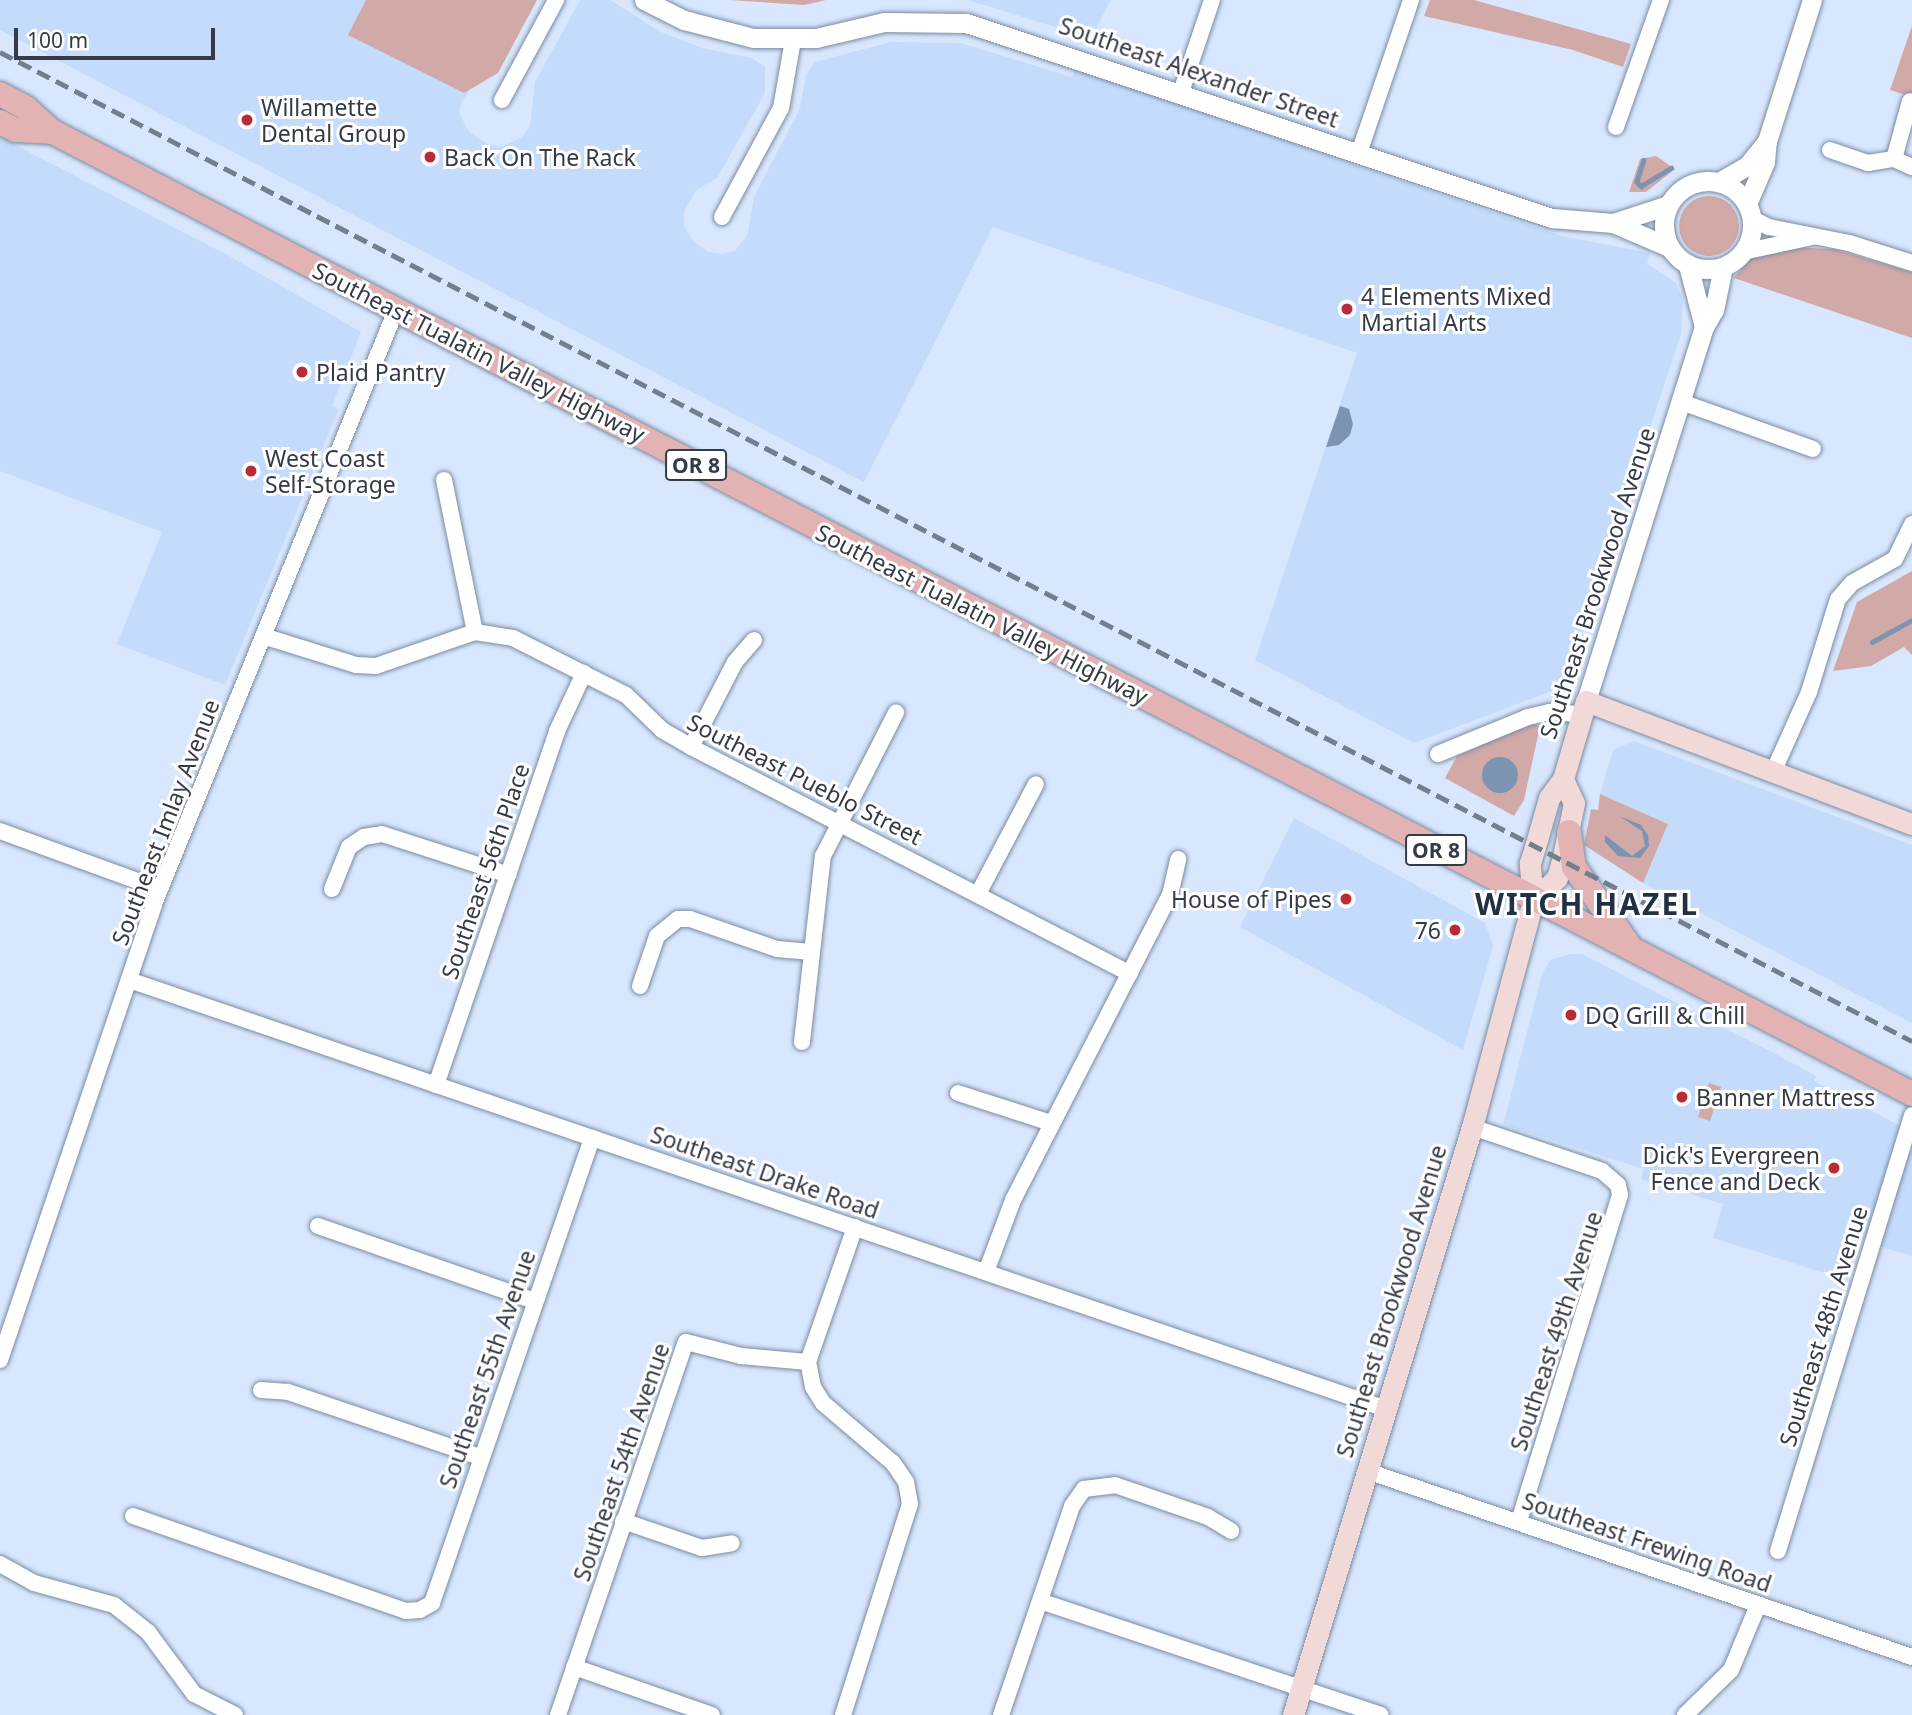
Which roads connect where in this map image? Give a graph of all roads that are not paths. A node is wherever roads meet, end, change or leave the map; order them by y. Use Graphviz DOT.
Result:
graph roads {
  1 [pos="556,0"];
  2 [pos="644,0"];
  3 [pos="1212,0"];
  4 [pos="1411,0"];
  5 [pos="1661,0"];
  6 [pos="1812,0"];
  7 [pos="793,40"];
  8 [pos="1181,92"];
  9 [pos="0,94"];
  10 [pos="502,100"];
  11 [pos="1910,101"];
  12 [pos="0,122"];
  13 [pos="1616,127"];
  14 [pos="53,132"];
  15 [pos="1767,141"];
  16 [pos="1830,150"];
  17 [pos="1359,153"];
  18 [pos="1894,159"];
  19 [pos="1912,167"];
  20 [pos="1719,182"];
  21 [pos="1668,205"];
  22 [pos="1749,211"];
  23 [pos="722,218"];
  24 [pos="1613,223"];
  25 [pos="1812,237"];
  26 [pos="1669,247"];
  27 [pos="1743,252"];
  28 [pos="1912,263"];
  29 [pos="1688,265"];
  30 [pos="1723,267"];
  31 [pos="396,310"];
  32 [pos="1704,327"];
  33 [pos="1681,402"];
  34 [pos="1813,449"];
  35 [pos="444,480"];
  36 [pos="1912,524"];
  37 [pos="475,632"];
  38 [pos="263,636"];
  39 [pos="754,640"];
  40 [pos="584,673"];
  41 [pos="1583,707"];
  42 [pos="896,713"];
  43 [pos="691,747"];
  44 [pos="1438,754"];
  45 [pos="1774,770"];
  46 [pos="1563,779"];
  47 [pos="1035,784"];
  48 [pos="839,822"];
  49 [pos="1912,824"];
  50 [pos="0,831"];
  51 [pos="1569,832"];
  52 [pos="1178,859"];
  53 [pos="509,875"];
  54 [pos="159,889"];
  55 [pos="332,890"];
  56 [pos="978,894"];
  57 [pos="1534,901"];
  58 [pos="811,952"];
  59 [pos="1634,952"];
  60 [pos="1130,974"];
  61 [pos="129,980"];
  62 [pos="640,986"];
  63 [pos="802,1042"];
  64 [pos="436,1085"];
  65 [pos="958,1093"];
  66 [pos="1912,1094"];
  67 [pos="1912,1115"];
  68 [pos="1051,1123"];
  69 [pos="1472,1127"];
  70 [pos="592,1138"];
  71 [pos="317,1226"];
  72 [pos="855,1227"];
  73 [pos="986,1272"];
  74 [pos="534,1301"];
  75 [pos="0,1360"];
  76 [pos="808,1362"];
  77 [pos="261,1390"];
  78 [pos="1386,1409"];
  79 [pos="480,1457"];
  80 [pos="1367,1471"];
  81 [pos="133,1516"];
  82 [pos="623,1521"];
  83 [pos="1519,1522"];
  84 [pos="1231,1531"];
  85 [pos="732,1544"];
  86 [pos="1778,1551"];
  87 [pos="0,1564"];
  88 [pos="1040,1601"];
  89 [pos="1758,1605"];
  90 [pos="1912,1657"];
  91 [pos="574,1667"];
  92 [pos="1300,1690"];
  93 [pos="235,1715"];
  94 [pos="558,1715"];
  95 [pos="712,1715"];
  96 [pos="843,1715"];
  97 [pos="1001,1715"];
  98 [pos="1293,1715"];
  99 [pos="1380,1715"];
  100 [pos="1685,1715"];
  1 -- 10 [label="street"];
  2 -- 7 [label="street, Southeast Alexander Street"];
  3 -- 8 [label="street"];
  4 -- 17 [label="street"];
  5 -- 13 [label="street"];
  6 -- 15 [label="street"];
  7 -- 8 [label="street, Southeast Alexander Street"];
  7 -- 23 [label="street"];
  8 -- 17 [label="street, Southeast Alexander Street"];
  9 -- 14 [label="main road, Southeast Tualatin Valley Highway"];
  11 -- 18 [label="street"];
  12 -- 14 [label="main road, Southeast Tualatin Valley Highway / OR 8"];
  14 -- 31 [label="main road, Southeast Tualatin Valley Highway / OR 8"];
  15 -- 20 [label="street"];
  15 -- 22 [label="street"];
  16 -- 18 [label="street"];
  17 -- 24 [label="street, Southeast Alexander Street"];
  18 -- 19 [label="street"];
  20 -- 21 [label="street"];
  20 -- 22 [label="street"];
  21 -- 24 [label="street, Southeast Alexander Street"];
  21 -- 26 [label="street"];
  22 -- 25 [label="street"];
  22 -- 27 [label="street"];
  24 -- 26 [label="street, Southeast Alexander Street"];
  25 -- 27 [label="street"];
  25 -- 28 [label="street"];
  26 -- 29 [label="street"];
  27 -- 30 [label="street"];
  29 -- 30 [label="street"];
  29 -- 32 [label="street"];
  30 -- 32 [label="street, Southeast Brookwood Avenue"];
  31 -- 38 [label="street, Southeast Imlay Avenue"];
  31 -- 57 [label="main road, Southeast Tualatin Valley Highway / OR 8"];
  32 -- 33 [label="street, Southeast Brookwood Avenue"];
  33 -- 34 [label="street"];
  33 -- 41 [label="street, Southeast Brookwood Avenue"];
  35 -- 37 [label="street"];
  36 -- 45 [label="street"];
  37 -- 38 [label="street, Southeast Pueblo Street"];
  37 -- 40 [label="street, Southeast Pueblo Street"];
  38 -- 54 [label="street, Southeast Imlay Avenue"];
  39 -- 43 [label="street"];
  40 -- 43 [label="street, Southeast Pueblo Street"];
  40 -- 53 [label="street, Southeast 56th Place"];
  41 -- 44 [label="street"];
  41 -- 45 [label="main road"];
  41 -- 46 [label="main road, Southeast Brookwood Avenue"];
  42 -- 48 [label="street"];
  43 -- 48 [label="street, Southeast Pueblo Street"];
  45 -- 49 [label="main road"];
  46 -- 51 [label="main road, Southeast Brookwood Avenue"];
  46 -- 57 [label="main road, Southeast Brookwood Avenue"];
  47 -- 56 [label="street"];
  48 -- 56 [label="street, Southeast Pueblo Street"];
  48 -- 58 [label="street"];
  50 -- 54 [label="street"];
  51 -- 57 [label="main road, Southeast Brookwood Avenue"];
  51 -- 59 [label="main road"];
  52 -- 60 [label="street"];
  53 -- 55 [label="street"];
  53 -- 64 [label="street, Southeast 56th Place"];
  54 -- 61 [label="street, Southeast Imlay Avenue"];
  56 -- 60 [label="street, Southeast Pueblo Street"];
  57 -- 59 [label="main road, Southeast Tualatin Valley Highway / OR 8"];
  57 -- 69 [label="main road, Southeast Brookwood Avenue"];
  58 -- 62 [label="street"];
  58 -- 63 [label="street"];
  59 -- 66 [label="main road, Southeast Tualatin Valley Highway / OR 8"];
  60 -- 68 [label="street"];
  61 -- 64 [label="street, Southeast Drake Road"];
  61 -- 75 [label="street, Southeast Imlay Avenue"];
  64 -- 70 [label="street, Southeast Drake Road"];
  65 -- 68 [label="street"];
  67 -- 86 [label="street, Southeast 48th Avenue"];
  68 -- 73 [label="street"];
  69 -- 78 [label="main road, Southeast Brookwood Avenue"];
  69 -- 83 [label="street, Southeast 49th Avenue"];
  70 -- 72 [label="street, Southeast Drake Road"];
  70 -- 74 [label="street, Southeast 55th Avenue"];
  71 -- 74 [label="street"];
  72 -- 73 [label="street, Southeast Drake Road"];
  72 -- 76 [label="street"];
  73 -- 78 [label="street, Southeast Drake Road"];
  74 -- 79 [label="street, Southeast 55th Avenue"];
  76 -- 82 [label="street, Southeast 54th Avenue"];
  76 -- 96 [label="street"];
  77 -- 79 [label="street"];
  78 -- 80 [label="main road, Southeast Brookwood Avenue"];
  79 -- 81 [label="street, Southeast 55th Avenue"];
  80 -- 83 [label="street, Southeast Frewing Road"];
  80 -- 92 [label="main road, Southeast Brookwood Avenue"];
  82 -- 85 [label="street"];
  82 -- 91 [label="street, Southeast 54th Avenue"];
  83 -- 89 [label="street, Southeast Frewing Road"];
  84 -- 88 [label="street"];
  87 -- 93 [label="street"];
  88 -- 92 [label="street"];
  88 -- 97 [label="street"];
  89 -- 90 [label="street, Southeast Frewing Road"];
  89 -- 100 [label="street"];
  91 -- 94 [label="street, Southeast 54th Avenue"];
  91 -- 95 [label="street"];
  92 -- 98 [label="main road, Southeast Brookwood Avenue"];
  92 -- 99 [label="street"];
}
